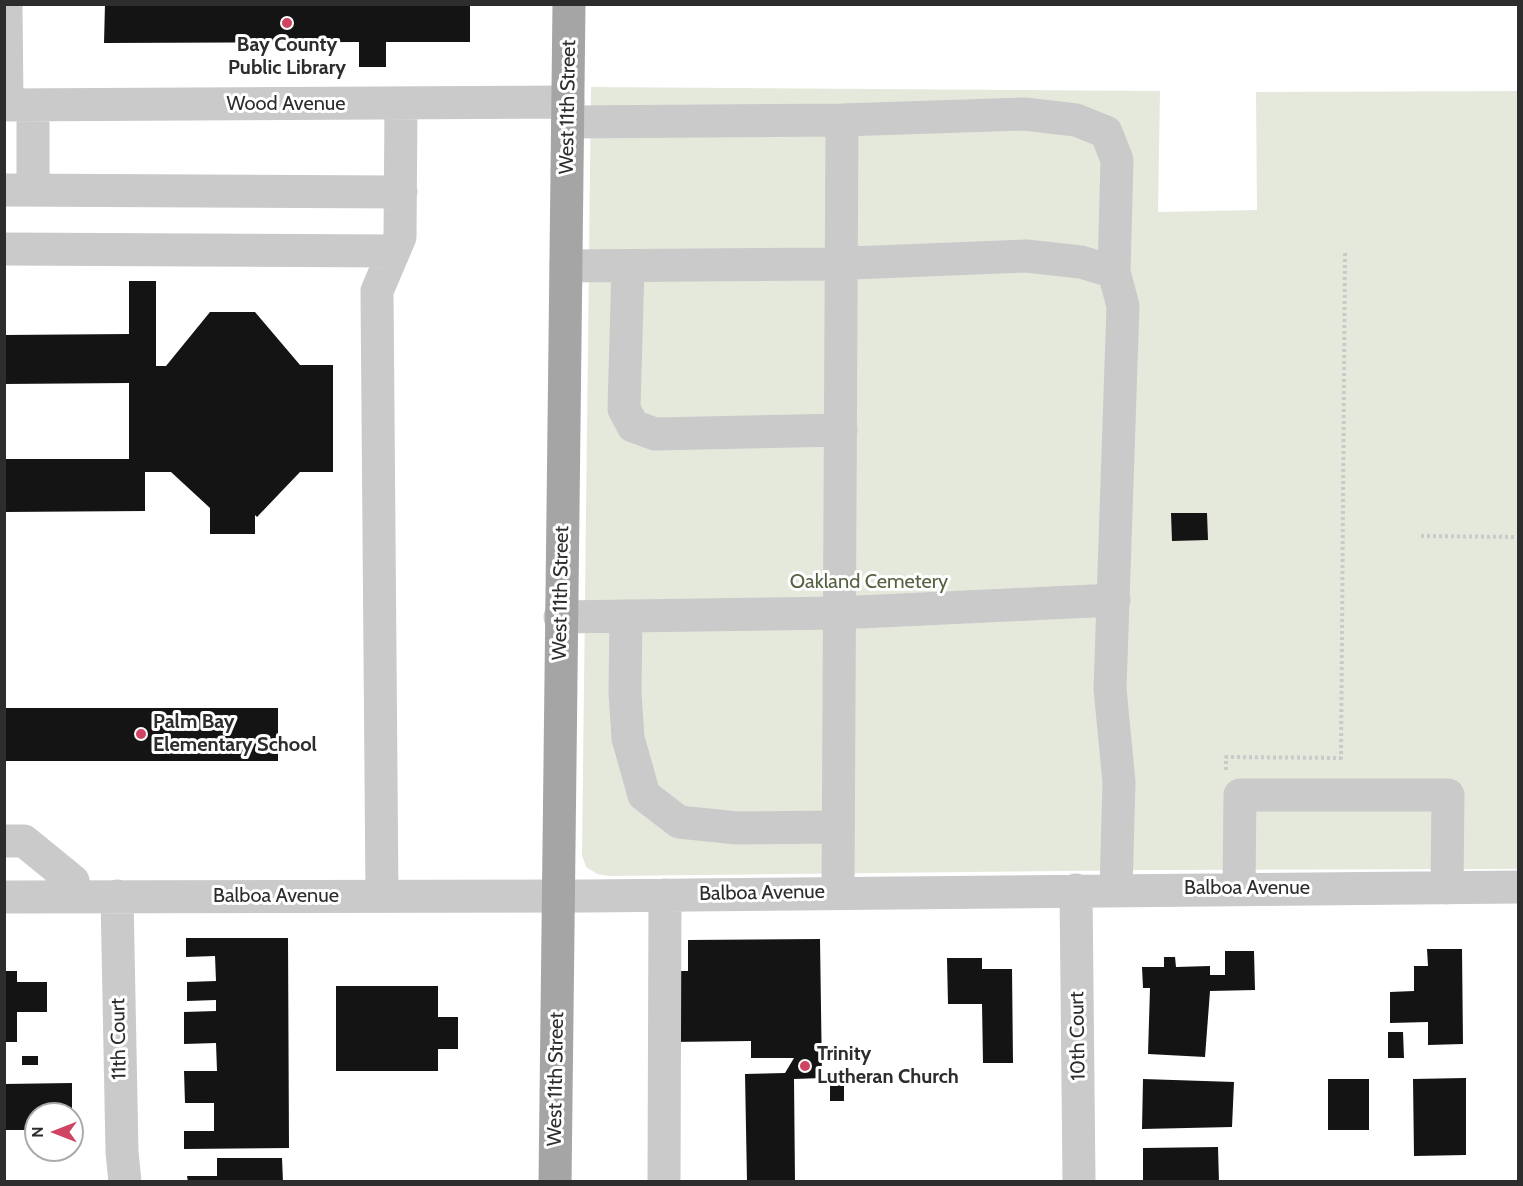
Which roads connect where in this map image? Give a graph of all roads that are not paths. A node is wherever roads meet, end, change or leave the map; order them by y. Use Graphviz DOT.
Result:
graph roads {
  1 [pos="6,4"];
  2 [pos="569,4"];
  3 [pos="401,104"];
  4 [pos="15,105"];
  5 [pos="568,112"];
  6 [pos="842,120"];
  7 [pos="19,190"];
  8 [pos="401,192"];
  9 [pos="4,249"];
  10 [pos="394,251"];
  11 [pos="843,263"];
  12 [pos="566,266"];
  13 [pos="628,266"];
  14 [pos="1114,272"];
  15 [pos="841,430"];
  16 [pos="1113,600"];
  17 [pos="838,613"];
  18 [pos="626,616"];
  19 [pos="561,617"];
  20 [pos="838,827"];
  21 [pos="4,841"];
  22 [pos="1239,888"];
  23 [pos="1447,888"];
  24 [pos="1518,888"];
  25 [pos="1076,890"];
  26 [pos="1116,890"];
  27 [pos="838,892"];
  28 [pos="665,895"];
  29 [pos="74,896"];
  30 [pos="117,896"];
  31 [pos="382,896"];
  32 [pos="558,896"];
  33 [pos="4,897"];
  34 [pos="125,1182"];
  35 [pos="555,1182"];
  36 [pos="664,1182"];
  37 [pos="1079,1182"];
  1 -- 4 [label="street"];
  2 -- 5 [label="main road, West 11th Street"];
  3 -- 4 [label="street, Wood Avenue"];
  3 -- 5 [label="street, Wood Avenue"];
  3 -- 8 [label="street"];
  4 -- 7 [label="street"];
  5 -- 6 [label="street, Wood Avenue"];
  5 -- 12 [label="main road, West 11th Street"];
  6 -- 11 [label="street"];
  6 -- 14 [label="street, Wood Avenue"];
  7 -- 8 [label="street"];
  8 -- 10 [label="street"];
  9 -- 10 [label="street"];
  10 -- 31 [label="street"];
  11 -- 13 [label="street"];
  11 -- 14 [label="street"];
  11 -- 15 [label="street"];
  12 -- 13 [label="street"];
  12 -- 19 [label="main road, West 11th Street"];
  13 -- 15 [label="street"];
  14 -- 16 [label="street, Wood Avenue"];
  15 -- 17 [label="street"];
  16 -- 17 [label="street"];
  16 -- 26 [label="street, Wood Avenue"];
  17 -- 18 [label="street"];
  17 -- 20 [label="street"];
  18 -- 19 [label="street"];
  18 -- 20 [label="street"];
  19 -- 32 [label="main road, West 11th Street"];
  20 -- 27 [label="street"];
  21 -- 29 [label="street"];
  22 -- 23 [label="street, Balboa Avenue"];
  22 -- 23 [label="street"];
  22 -- 26 [label="street, Balboa Avenue"];
  23 -- 24 [label="street, Balboa Avenue"];
  25 -- 26 [label="street, Balboa Avenue"];
  25 -- 27 [label="street, Balboa Avenue"];
  25 -- 37 [label="street, 10th Court"];
  27 -- 28 [label="street, Balboa Avenue"];
  28 -- 32 [label="street, Balboa Avenue"];
  28 -- 36 [label="street"];
  29 -- 30 [label="street, Balboa Avenue"];
  29 -- 33 [label="street, Balboa Avenue"];
  30 -- 31 [label="street, Balboa Avenue"];
  30 -- 34 [label="street, 11th Court"];
  31 -- 32 [label="street, Balboa Avenue"];
  32 -- 35 [label="main road, West 11th Street"];
}
